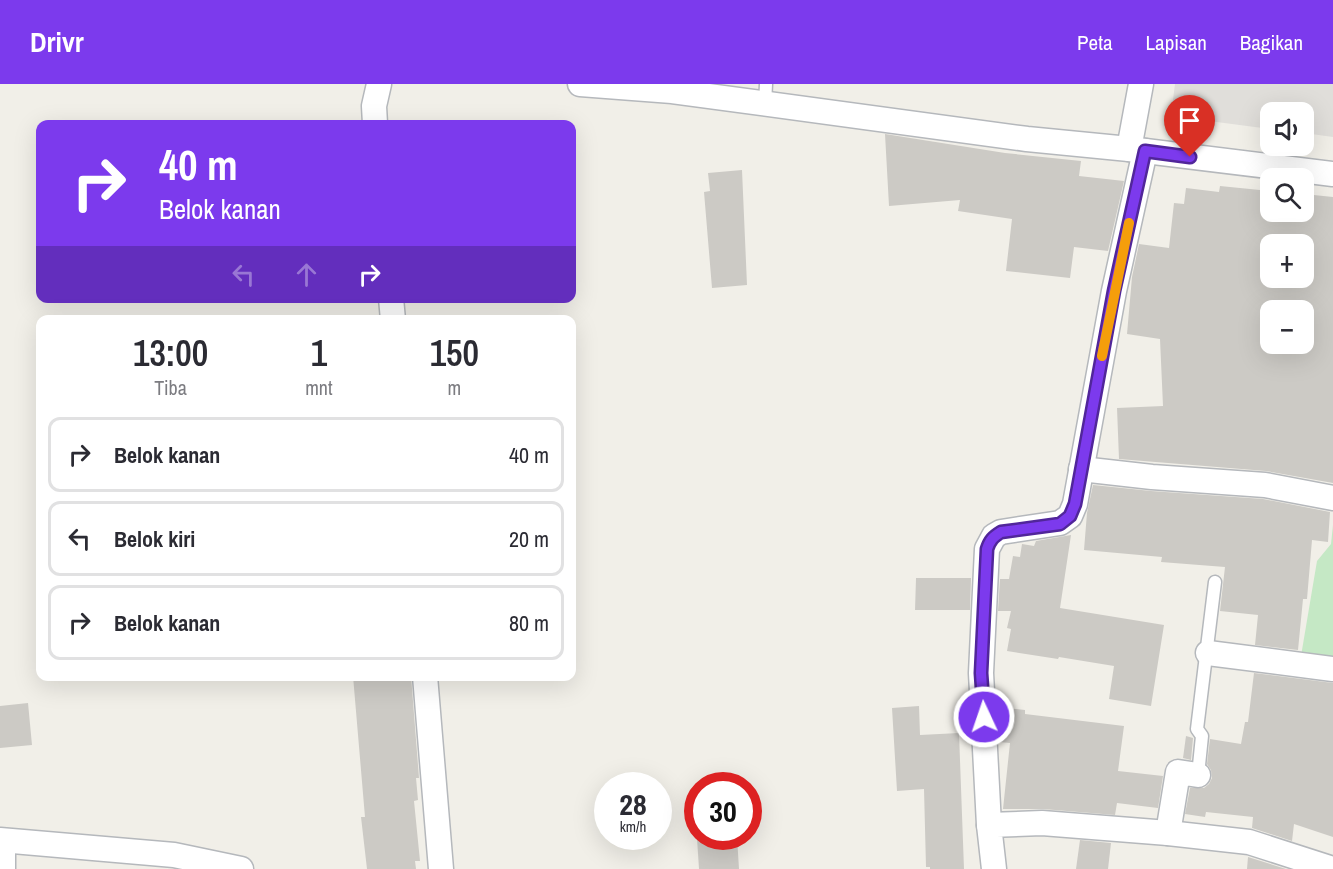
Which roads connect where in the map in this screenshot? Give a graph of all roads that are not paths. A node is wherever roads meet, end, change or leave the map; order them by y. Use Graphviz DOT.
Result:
graph roads {
  1 [pos="379,84"];
  2 [pos="580,84"];
  3 [pos="1141,84"];
  4 [pos="765,94"];
  5 [pos="375,120"];
  6 [pos="1137,150"];
  7 [pos="1333,174"];
  8 [pos="1081,469"];
  9 [pos="1333,498"];
  10 [pos="1215,582"];
  11 [pos="1208,653"];
  12 [pos="1333,669"];
  13 [pos="424,681"];
  14 [pos="1198,775"];
  15 [pos="989,825"];
  16 [pos="1168,833"];
  17 [pos="2,841"];
  18 [pos="173,862"];
  19 [pos="441,868"];
  20 [pos="3,869"];
  21 [pos="241,869"];
  22 [pos="994,869"];
  23 [pos="1333,869"];
  1 -- 5 [label="street"];
  2 -- 4 [label="street"];
  3 -- 6 [label="street"];
  4 -- 6 [label="street"];
  6 -- 7 [label="street"];
  6 -- 8 [label="street"];
  8 -- 9 [label="street"];
  8 -- 15 [label="street"];
  10 -- 11 [label="lane"];
  11 -- 12 [label="street"];
  11 -- 14 [label="lane"];
  13 -- 19 [label="street"];
  14 -- 16 [label="street"];
  15 -- 16 [label="street"];
  15 -- 22 [label="street"];
  16 -- 23 [label="street"];
  17 -- 18 [label="street"];
  17 -- 20 [label="street"];
  18 -- 21 [label="street"];
}
